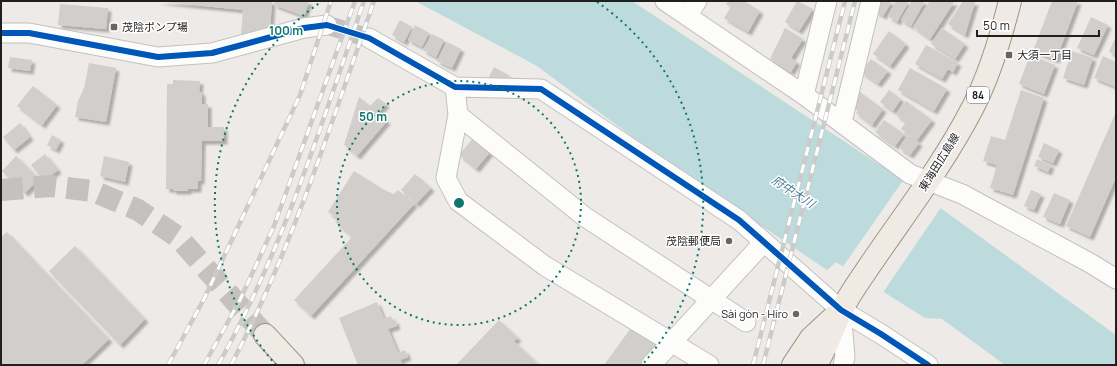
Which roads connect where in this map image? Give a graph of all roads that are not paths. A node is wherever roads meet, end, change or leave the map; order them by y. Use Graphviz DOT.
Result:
graph roads {
  1 [pos="665,1"];
  2 [pos="827,1"];
  3 [pos="871,1"];
  4 [pos="1005,3"];
  5 [pos="692,9"];
  6 [pos="327,25"];
  7 [pos="1,33"];
  8 [pos="370,38"];
  9 [pos="455,87"];
  10 [pos="804,95"];
  11 [pos="458,115"];
  12 [pos="842,122"];
  13 [pos="926,186"];
  14 [pos="764,242"];
  15 [pos="1116,279"];
  16 [pos="711,299"];
  17 [pos="841,310"];
  18 [pos="746,322"];
  19 [pos="265,335"];
  20 [pos="672,342"];
  21 [pos="293,365"];
  22 [pos="651,365"];
  23 [pos="709,365"];
  24 [pos="793,365"];
  25 [pos="816,365"];
  26 [pos="843,365"];
  27 [pos="928,365"];
  1 -- 5 [label="street"];
  2 -- 10 [label="street"];
  3 -- 12 [label="street"];
  4 -- 13 [label="main road, 東海田広島線 / 84"];
  5 -- 10 [label="street"];
  6 -- 7 [label="street"];
  8 -- 9 [label="street"];
  9 -- 11 [label="street"];
  9 -- 14 [label="street"];
  10 -- 12 [label="street"];
  11 -- 16 [label="street"];
  11 -- 20 [label="street"];
  12 -- 13 [label="street"];
  13 -- 15 [label="street"];
  13 -- 17 [label="main road, 東海田広島線 / 84"];
  14 -- 16 [label="street"];
  14 -- 17 [label="street"];
  16 -- 18 [label="street"];
  16 -- 20 [label="street"];
  17 -- 24 [label="main road, 東海田広島線 / 84"];
  17 -- 25 [label="main road, 東海田広島線 / 84"];
  17 -- 26 [label="street"];
  17 -- 27 [label="street"];
  19 -- 21 [label="main road"];
  20 -- 22 [label="street"];
  20 -- 23 [label="street"];
}
